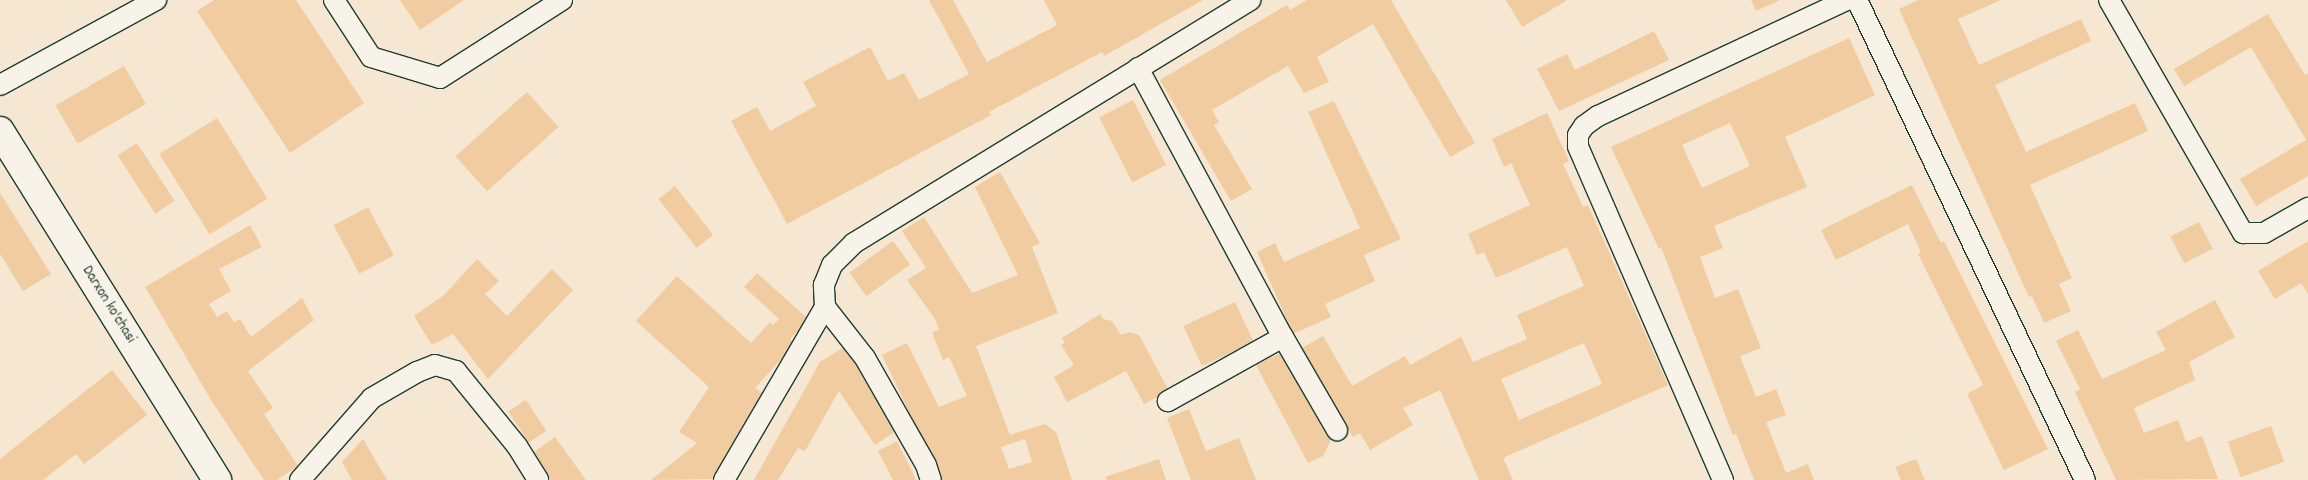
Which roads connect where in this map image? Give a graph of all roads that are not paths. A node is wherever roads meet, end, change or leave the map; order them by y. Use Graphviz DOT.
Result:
graph roads {
  1 [pos="156,0"];
  2 [pos="334,0"];
  3 [pos="562,0"];
  4 [pos="1251,0"];
  5 [pos="1847,0"];
  6 [pos="1857,0"];
  7 [pos="2110,0"];
  8 [pos="1138,68"];
  9 [pos="0,86"];
  10 [pos="0,131"];
  11 [pos="2308,208"];
  12 [pos="825,307"];
  13 [pos="1283,337"];
  14 [pos="1168,401"];
  15 [pos="1337,430"];
  16 [pos="217,480"];
  17 [pos="300,480"];
  18 [pos="538,480"];
  19 [pos="724,480"];
  20 [pos="931,480"];
  21 [pos="1723,480"];
  22 [pos="2086,480"];
  1 -- 9 [label="lane"];
  2 -- 3 [label="lane"];
  4 -- 8 [label="lane"];
  5 -- 21 [label="lane"];
  6 -- 22 [label="lane"];
  7 -- 11 [label="lane"];
  8 -- 12 [label="lane"];
  8 -- 13 [label="lane"];
  10 -- 16 [label="main road, Darxon ko'chasi"];
  12 -- 19 [label="lane"];
  12 -- 20 [label="lane"];
  13 -- 14 [label="lane"];
  13 -- 15 [label="lane"];
  17 -- 18 [label="lane"];
}
